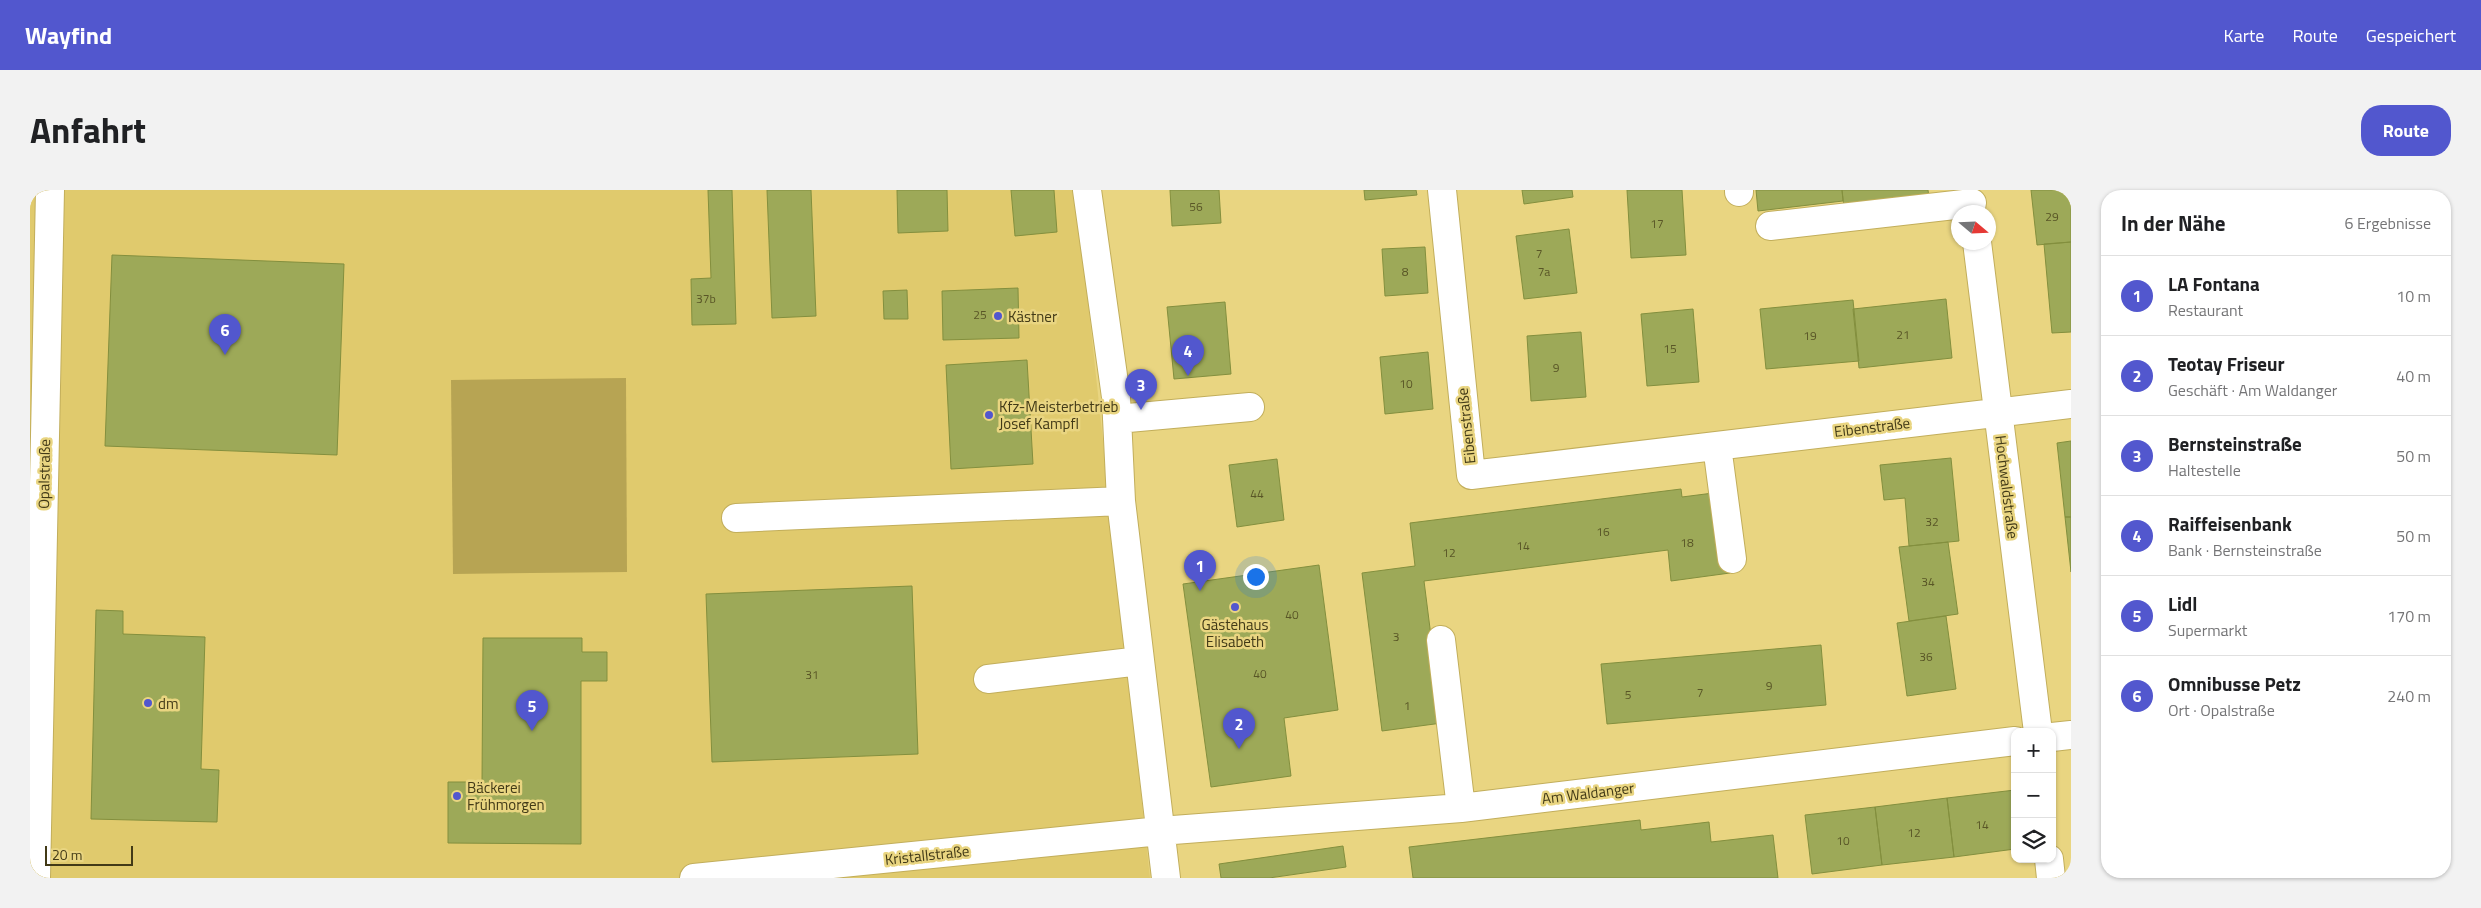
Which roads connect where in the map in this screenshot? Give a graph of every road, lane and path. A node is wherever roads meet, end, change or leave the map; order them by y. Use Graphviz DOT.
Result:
graph roads {
  1 [pos="50,190"];
  2 [pos="1087,190"];
  3 [pos="1442,190"];
  4 [pos="1972,202"];
  5 [pos="1770,226"];
  6 [pos="1978,250"];
  7 [pos="2071,404"];
  8 [pos="1250,407"];
  9 [pos="1997,413"];
  10 [pos="1117,419"];
  11 [pos="1718,446"];
  12 [pos="1121,501"];
  13 [pos="736,518"];
  14 [pos="1732,559"];
  15 [pos="36,568"];
  16 [pos="1441,640"];
  17 [pos="1140,661"];
  18 [pos="988,679"];
  19 [pos="2037,728"];
  20 [pos="2071,735"];
  21 [pos="2056,737"];
  22 [pos="2011,741"];
  23 [pos="1461,808"];
  24 [pos="1160,831"];
  25 [pos="2049,863"];
  26 [pos="36,878"];
  27 [pos="694,878"];
  28 [pos="1166,878"];
  29 [pos="2050,878"];
  1 -- 15 [label="street, Opalstraße"];
  2 -- 10 [label="street"];
  3 -- 11 [label="street, Eibenstraße"];
  4 -- 5 [label="street"];
  6 -- 9 [label="street, Hochwaldstraße"];
  7 -- 9 [label="street, Eibenstraße"];
  8 -- 10 [label="street"];
  9 -- 11 [label="street, Eibenstraße"];
  9 -- 19 [label="street, Hochwaldstraße"];
  10 -- 12 [label="street"];
  11 -- 14 [label="street"];
  12 -- 13 [label="street"];
  12 -- 17 [label="street"];
  15 -- 26 [label="street, Opalstraße"];
  16 -- 23 [label="street"];
  17 -- 18 [label="street"];
  17 -- 24 [label="street"];
  20 -- 21 [label="street"];
  22 -- 23 [label="street, Am Waldanger"];
  23 -- 24 [label="street, Am Waldanger"];
  24 -- 27 [label="street, Kristallstraße"];
  24 -- 28 [label="street"];
  25 -- 29 [label="street"];
}
